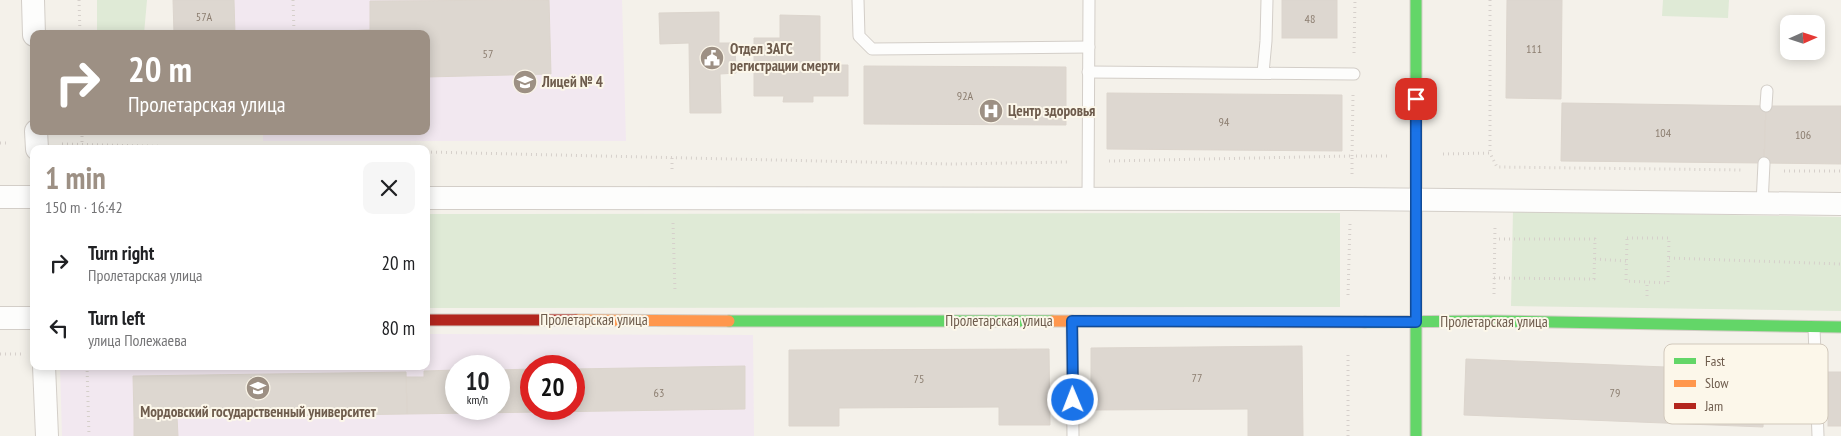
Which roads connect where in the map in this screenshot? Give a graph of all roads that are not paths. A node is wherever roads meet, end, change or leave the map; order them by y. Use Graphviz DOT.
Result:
graph roads {
  1 [pos="33,0"];
  2 [pos="858,0"];
  3 [pos="1088,0"];
  4 [pos="1267,0"];
  5 [pos="1416,0"];
  6 [pos="34,30"];
  7 [pos="1089,47"];
  8 [pos="1088,72"];
  9 [pos="1263,73"];
  10 [pos="1354,74"];
  11 [pos="1767,91"];
  12 [pos="1766,106"];
  13 [pos="1763,167"];
  14 [pos="0,197"];
  15 [pos="30,197"];
  16 [pos="430,198"];
  17 [pos="1088,199"];
  18 [pos="1416,200"];
  19 [pos="1762,204"];
  20 [pos="1841,204"];
  21 [pos="0,318"];
  22 [pos="30,318"];
  23 [pos="430,320"];
  24 [pos="1072,321"];
  25 [pos="1416,322"];
  26 [pos="1814,327"];
  27 [pos="1841,327"];
  28 [pos="1815,344"];
  29 [pos="44,370"];
  30 [pos="47,436"];
  31 [pos="1073,436"];
  32 [pos="1416,436"];
  1 -- 6 [label="street"];
  2 -- 7 [label="lane"];
  3 -- 7 [label="lane"];
  4 -- 9 [label="lane"];
  5 -- 18 [label="street"];
  7 -- 8 [label="lane"];
  8 -- 9 [label="lane"];
  8 -- 17 [label="lane"];
  9 -- 10 [label="lane"];
  11 -- 12 [label="lane"];
  13 -- 19 [label="lane"];
  14 -- 15 [label="street"];
  16 -- 17 [label="street"];
  17 -- 18 [label="street"];
  18 -- 19 [label="street"];
  18 -- 25 [label="street"];
  19 -- 20 [label="street"];
  21 -- 22 [label="street"];
  23 -- 24 [label="street, Пролетарская улица"];
  24 -- 25 [label="street, Пролетарская улица"];
  24 -- 31 [label="lane"];
  25 -- 26 [label="street, Пролетарская улица"];
  25 -- 32 [label="street"];
  26 -- 27 [label="street, Пролетарская улица"];
  26 -- 28 [label="lane"];
  29 -- 30 [label="street"];
}
